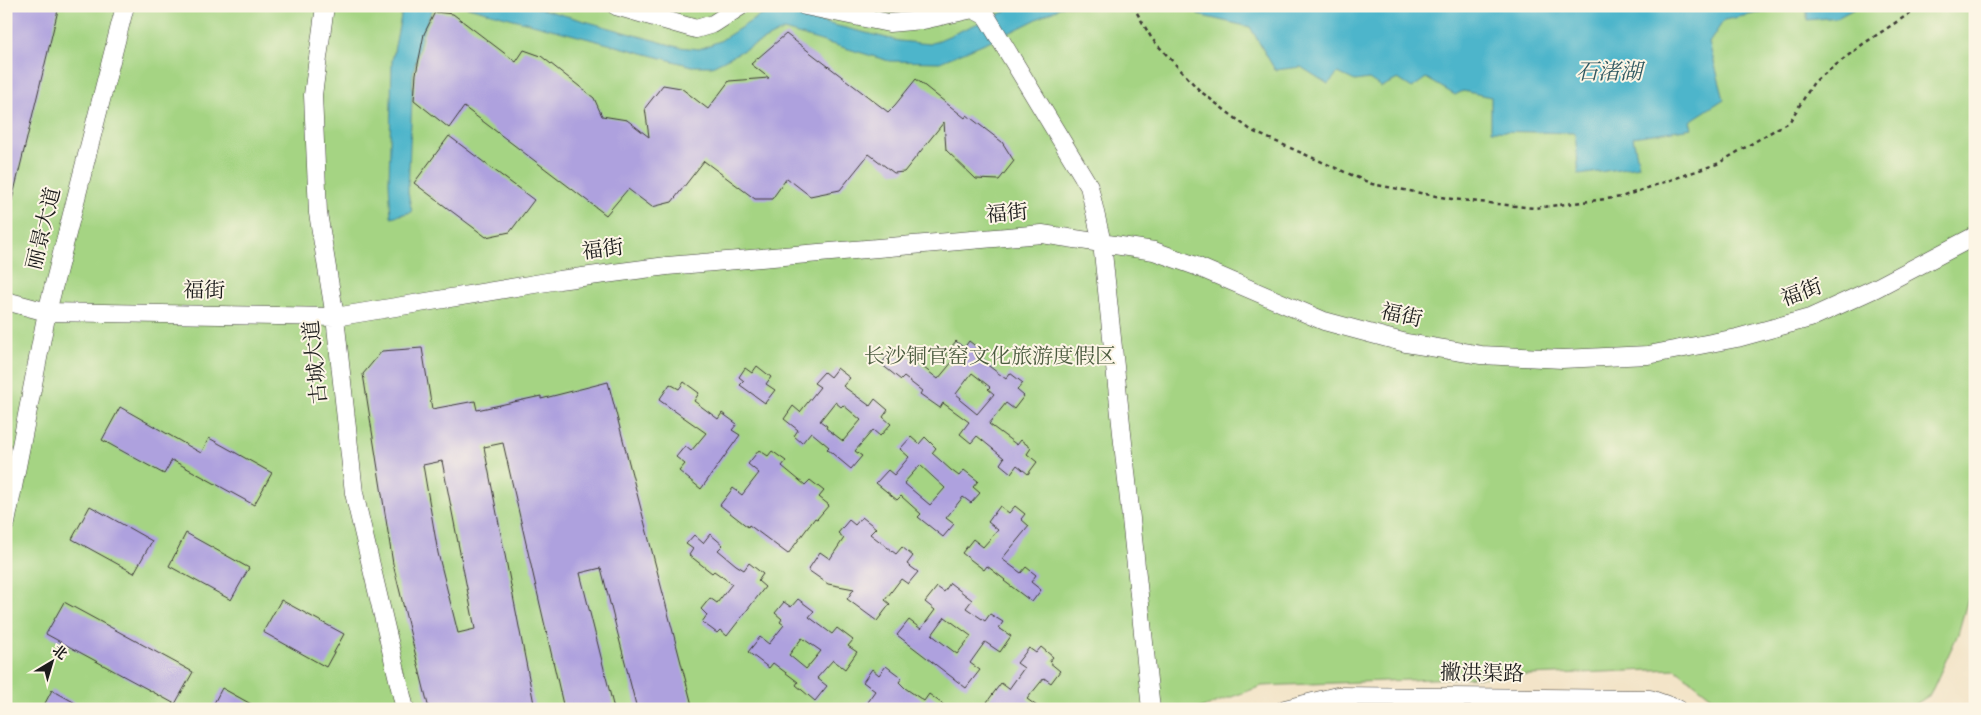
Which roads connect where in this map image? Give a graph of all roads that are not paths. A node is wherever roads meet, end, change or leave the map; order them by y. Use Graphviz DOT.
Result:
graph roads {
  1 [pos="125,6"];
  2 [pos="325,6"];
  3 [pos="616,6"];
  4 [pos="740,6"];
  5 [pos="805,6"];
  6 [pos="1975,236"];
  7 [pos="1102,243"];
  8 [pos="6,302"];
  9 [pos="48,312"];
  10 [pos="335,317"];
  11 [pos="6,523"];
  12 [pos="405,709"];
  13 [pos="1151,709"];
  14 [pos="1285,709"];
  15 [pos="1678,709"];
  1 -- 9 [label="street, 丽景大道"];
  2 -- 10 [label="street, 古城大道"];
  3 -- 4 [label="street"];
  5 -- 7 [label="street"];
  6 -- 7 [label="street, 福街"];
  7 -- 10 [label="street, 福街"];
  7 -- 13 [label="street"];
  8 -- 9 [label="street, 福街"];
  9 -- 10 [label="street, 福街"];
  9 -- 11 [label="street, 丽景大道"];
  10 -- 12 [label="street, 古城大道"];
  14 -- 15 [label="street, 撇洪渠路"];
}
